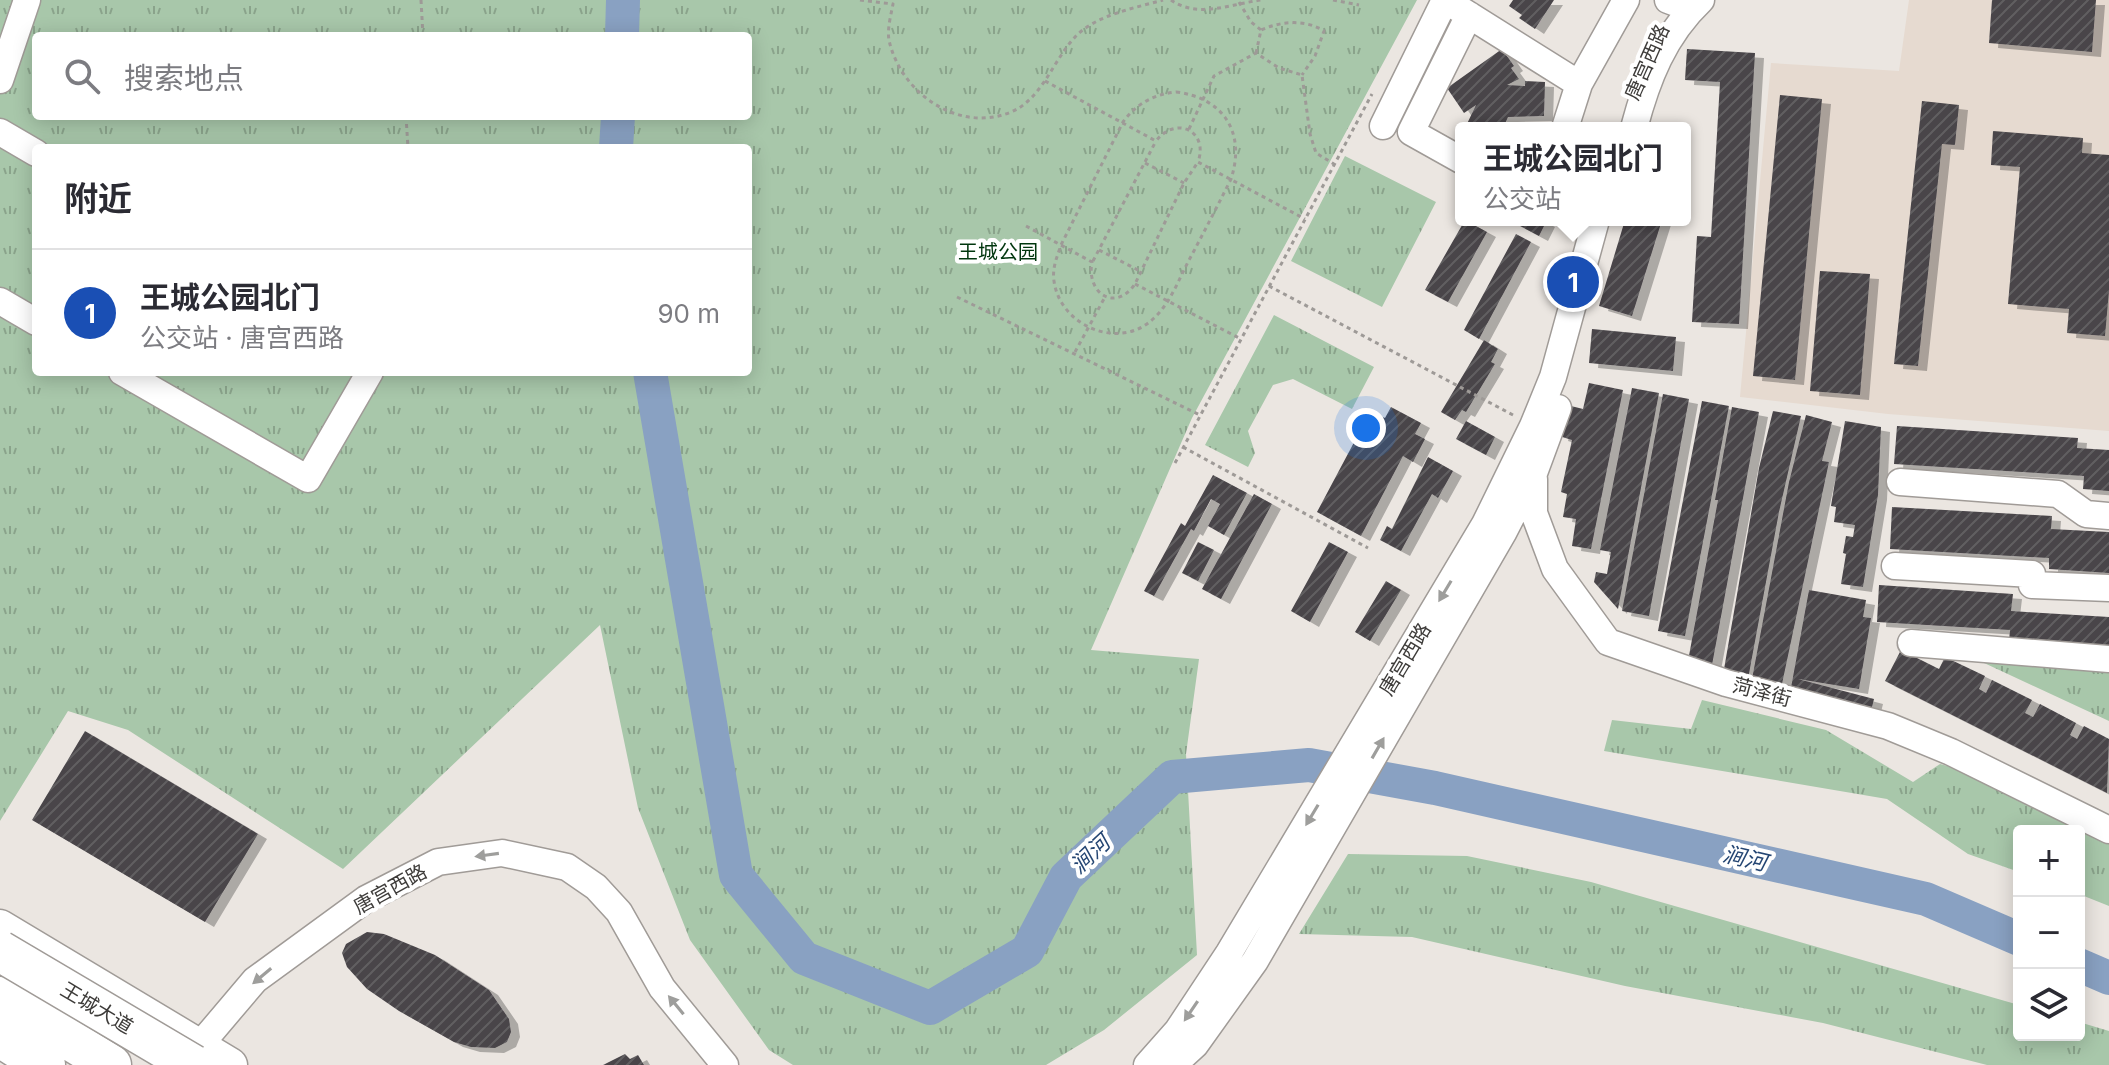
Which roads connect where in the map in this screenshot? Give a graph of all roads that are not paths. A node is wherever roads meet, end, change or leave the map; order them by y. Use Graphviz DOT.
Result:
graph roads {
  1 [pos="27,0"];
  2 [pos="1445,0"];
  3 [pos="1626,0"];
  4 [pos="1681,1"];
  5 [pos="1469,15"];
  6 [pos="0,80"];
  7 [pos="1579,84"];
  8 [pos="1567,122"];
  9 [pos="1624,122"];
  10 [pos="1636,122"];
  11 [pos="1383,126"];
  12 [pos="0,132"];
  13 [pos="32,151"];
  14 [pos="1455,157"];
  15 [pos="1594,226"];
  16 [pos="1607,226"];
  17 [pos="0,301"];
  18 [pos="32,320"];
  19 [pos="129,376"];
  20 [pos="368,376"];
  21 [pos="1525,467"];
  22 [pos="1900,482"];
  23 [pos="2109,516"];
  24 [pos="1895,566"];
  25 [pos="2109,588"];
  26 [pos="1911,643"];
  27 [pos="2109,659"];
  28 [pos="2107,823"];
  29 [pos="0,927"];
  30 [pos="0,951"];
  31 [pos="1242,957"];
  32 [pos="0,997"];
  33 [pos="0,1020"];
  34 [pos="0,1037"];
  35 [pos="0,1052"];
  36 [pos="190,1060"];
  37 [pos="23,1065"];
  38 [pos="45,1065"];
  39 [pos="73,1065"];
  40 [pos="111,1065"];
  41 [pos="230,1065"];
  42 [pos="725,1065"];
  43 [pos="1147,1065"];
  44 [pos="1173,1065"];
  1 -- 6 [label="street"];
  2 -- 5 [label="street"];
  2 -- 11 [label="street"];
  3 -- 7 [label="street"];
  4 -- 9 [label="street, 唐宫西路"];
  4 -- 10 [label="street, 唐宫西路"];
  5 -- 7 [label="street"];
  5 -- 14 [label="street"];
  7 -- 8 [label="street"];
  12 -- 13 [label="street"];
  15 -- 21 [label="street, 唐宫西路"];
  16 -- 21 [label="street, 唐宫西路"];
  17 -- 18 [label="street"];
  19 -- 20 [label="street"];
  21 -- 28 [label="street, 菏泽街"];
  21 -- 31 [label="street, 唐宫西路"];
  22 -- 23 [label="street"];
  24 -- 25 [label="street"];
  26 -- 27 [label="street"];
  29 -- 36 [label="main road"];
  30 -- 36 [label="highway, 王城大道, bridge"];
  31 -- 43 [label="street, 唐宫西路, one-way"];
  31 -- 44 [label="street, 唐宫西路"];
  32 -- 40 [label="highway, 王城大道"];
  33 -- 39 [label="main road"];
  34 -- 38 [label="highway"];
  35 -- 37 [label="main road"];
  36 -- 41 [label="main road"];
  42 -- 36 [label="street, 唐宫西路, one-way"];
}
